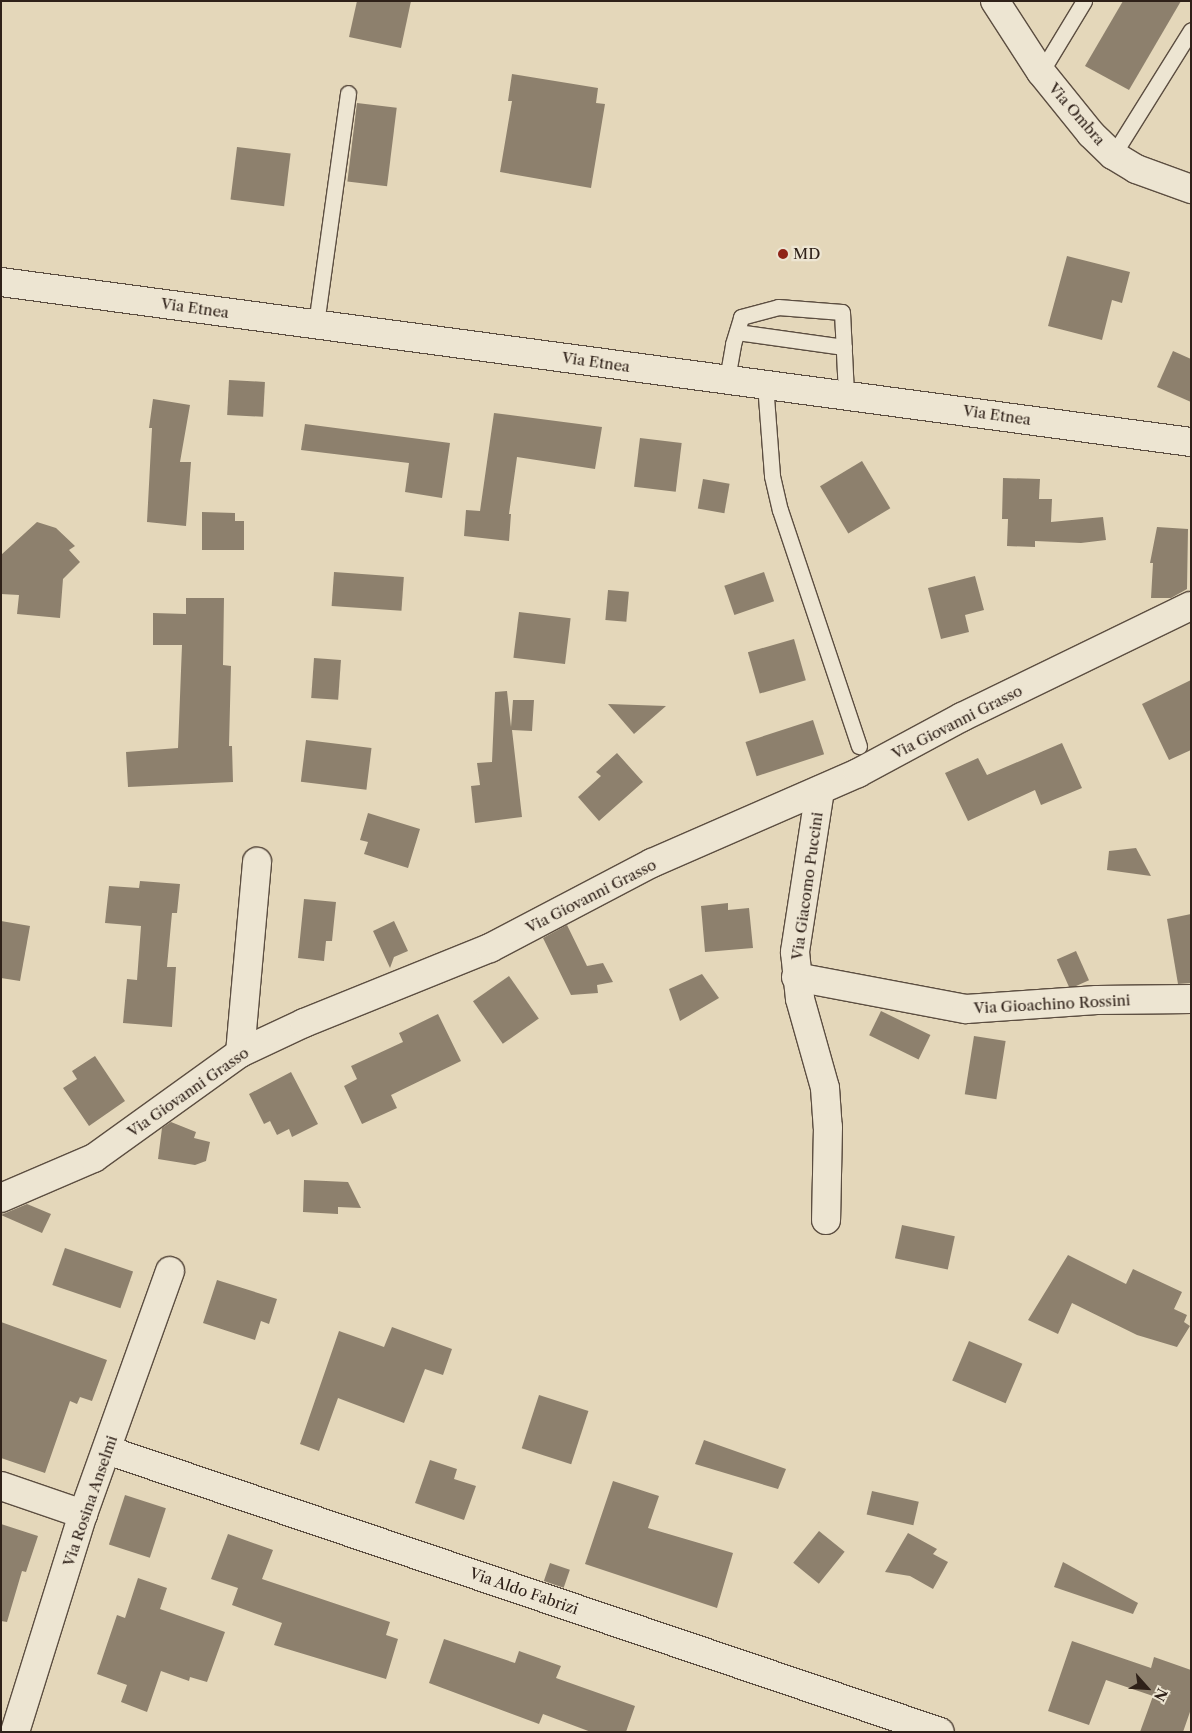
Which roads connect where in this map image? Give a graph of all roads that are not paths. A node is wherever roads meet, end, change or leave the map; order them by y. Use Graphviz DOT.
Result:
graph roads {
  1 [pos="995,1"];
  2 [pos="1084,1"];
  3 [pos="1191,30"];
  4 [pos="1041,72"];
  5 [pos="348,93"];
  6 [pos="1113,155"];
  7 [pos="1191,189"];
  8 [pos="1,282"];
  9 [pos="316,324"];
  10 [pos="736,332"];
  11 [pos="844,347"];
  12 [pos="727,379"];
  13 [pos="765,384"];
  14 [pos="846,395"];
  15 [pos="1191,442"];
  16 [pos="1191,606"];
  17 [pos="859,746"];
  18 [pos="820,790"];
  19 [pos="257,862"];
  20 [pos="796,977"];
  21 [pos="1191,999"];
  22 [pos="240,1053"];
  23 [pos="1,1198"];
  24 [pos="826,1220"];
  25 [pos="170,1271"];
  26 [pos="107,1450"];
  27 [pos="1,1486"];
  28 [pos="83,1514"];
  29 [pos="15,1732"];
  30 [pos="940,1732"];
  1 -- 4 [label="street, Via Ombra"];
  2 -- 4 [label="lane"];
  3 -- 6 [label="lane"];
  4 -- 6 [label="street, Via Ombra"];
  5 -- 9 [label="lane"];
  6 -- 7 [label="street, Via Ombra"];
  8 -- 9 [label="street, Via Etnea"];
  9 -- 12 [label="street, Via Etnea"];
  10 -- 11 [label="lane"];
  10 -- 11 [label="lane"];
  10 -- 12 [label="lane"];
  11 -- 14 [label="lane"];
  12 -- 13 [label="street, Via Etnea"];
  13 -- 14 [label="street, Via Etnea"];
  13 -- 17 [label="lane"];
  14 -- 15 [label="street, Via Etnea"];
  16 -- 18 [label="street, Via Giovanni Grasso"];
  18 -- 20 [label="street, Via Giacomo Puccini"];
  18 -- 22 [label="street, Via Giovanni Grasso"];
  19 -- 22 [label="street"];
  20 -- 21 [label="street, Via Gioachino Rossini"];
  20 -- 24 [label="street, Via Giacomo Puccini"];
  22 -- 23 [label="street, Via Giovanni Grasso"];
  25 -- 26 [label="street, Via Rosina Anselmi"];
  26 -- 28 [label="street, Via Rosina Anselmi"];
  26 -- 30 [label="street, Via Aldo Fabrizi"];
  27 -- 28 [label="street"];
  28 -- 29 [label="street, Via Rosina Anselmi"];
}
